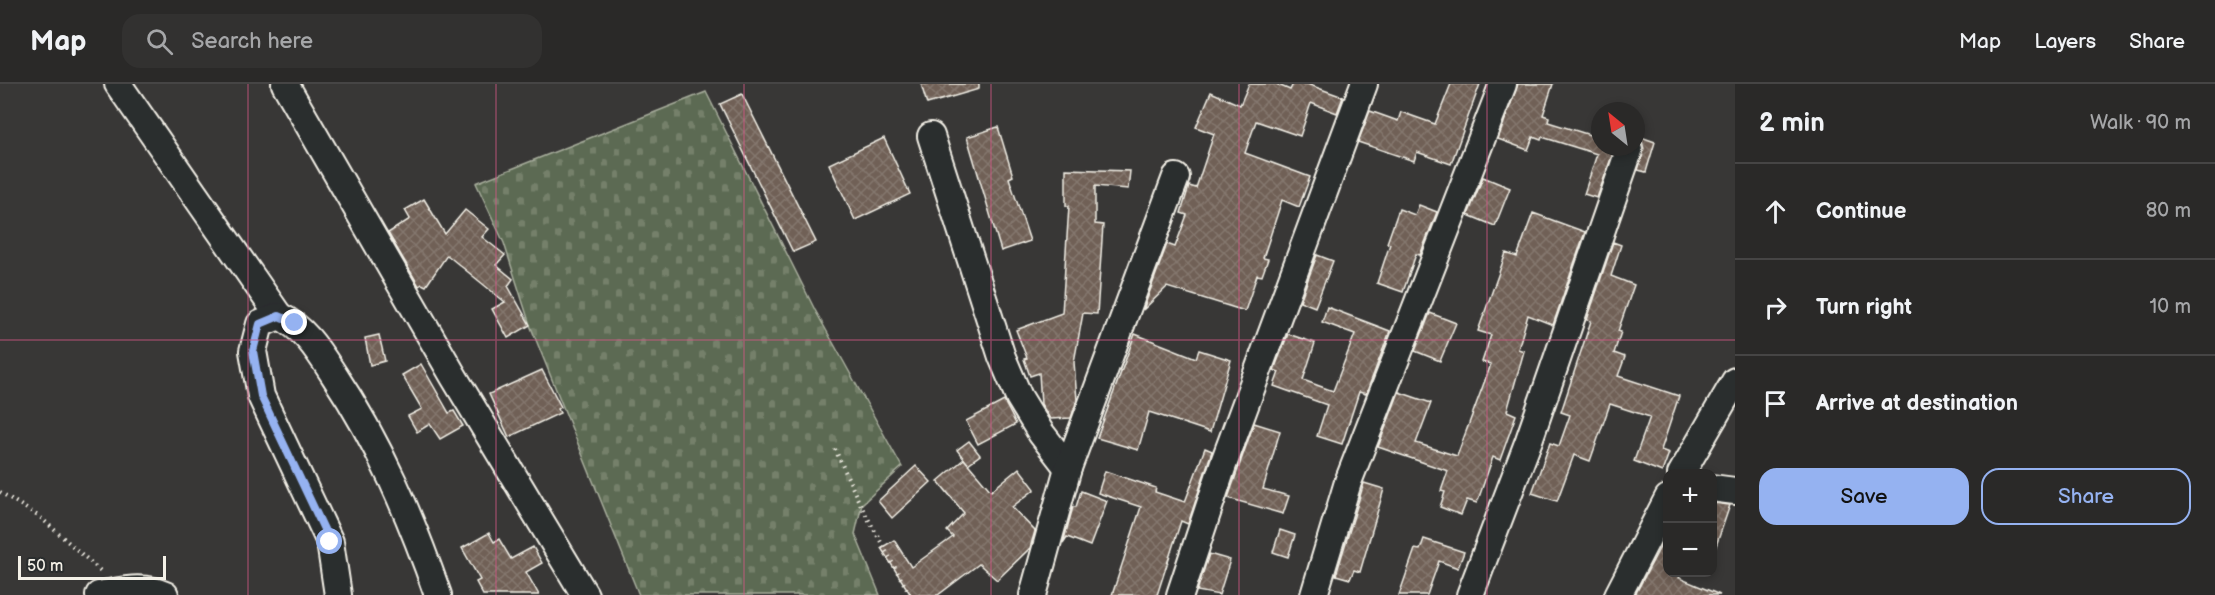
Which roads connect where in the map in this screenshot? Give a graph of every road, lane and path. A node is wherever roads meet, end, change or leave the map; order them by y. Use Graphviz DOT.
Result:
graph roads {
  1 [pos="118,84"];
  2 [pos="285,84"];
  3 [pos="1364,84"];
  4 [pos="1503,84"];
  5 [pos="931,136"];
  6 [pos="1627,156"];
  7 [pos="1176,177"];
  8 [pos="279,316"];
  9 [pos="1735,381"];
  10 [pos="835,449"];
  11 [pos="1068,468"];
  12 [pos="1684,469"];
  13 [pos="1717,489"];
  14 [pos="1735,491"];
  15 [pos="0,492"];
  16 [pos="1663,508"];
  17 [pos="111,592"];
  18 [pos="165,595"];
  19 [pos="338,595"];
  20 [pos="438,595"];
  21 [pos="585,595"];
  22 [pos="910,595"];
  23 [pos="1033,595"];
  24 [pos="1180,595"];
  25 [pos="1314,595"];
  26 [pos="1470,595"];
  27 [pos="1618,595"];
  1 -- 8 [label="street"];
  2 -- 21 [label="street"];
  3 -- 24 [label="street"];
  4 -- 25 [label="street"];
  5 -- 11 [label="street"];
  6 -- 26 [label="street"];
  7 -- 11 [label="street"];
  8 -- 19 [label="street"];
  8 -- 20 [label="street"];
  9 -- 12 [label="street"];
  10 -- 22 [label="path"];
  11 -- 23 [label="street"];
  13 -- 14 [label="street"];
  15 -- 17 [label="path"];
  16 -- 27 [label="street"];
  17 -- 18 [label="street"];
}
